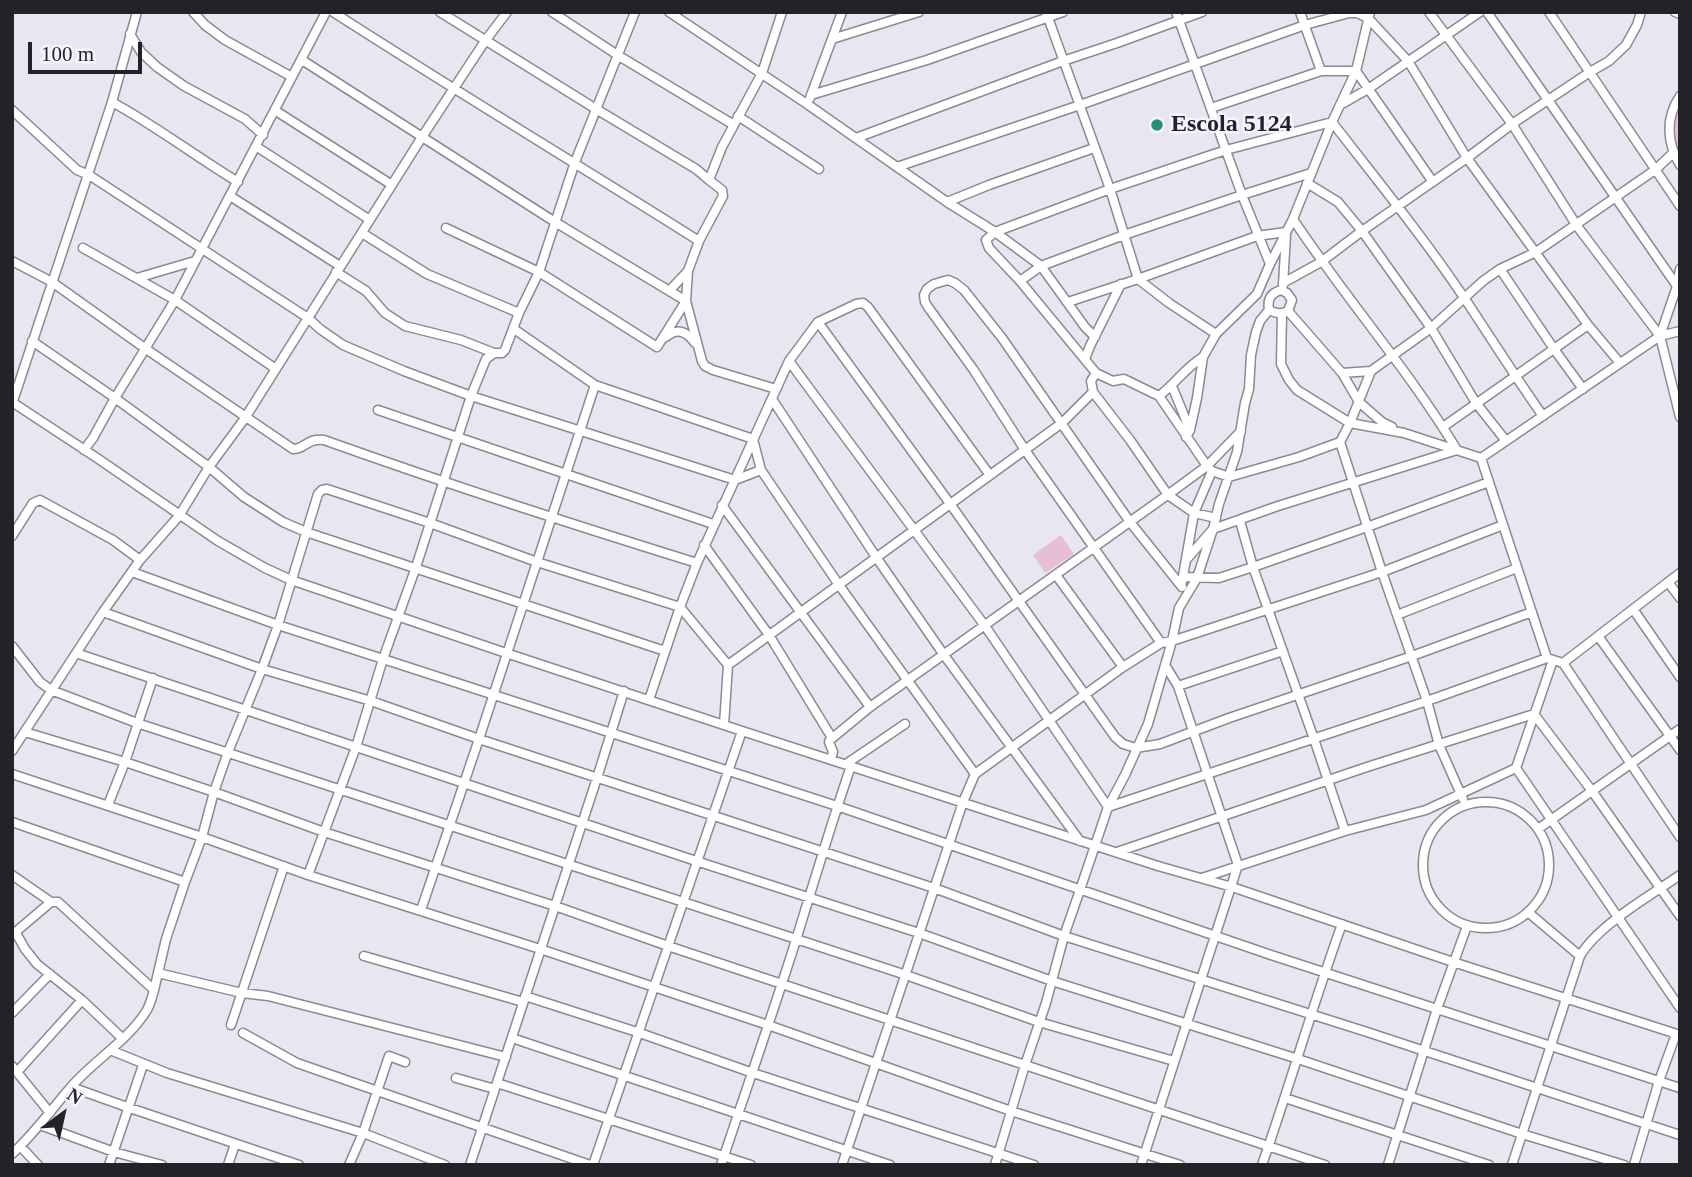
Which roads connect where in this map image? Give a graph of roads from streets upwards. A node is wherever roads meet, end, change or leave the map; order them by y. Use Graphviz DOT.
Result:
graph roads {
  1 [pos="137,12"];
  2 [pos="193,12"];
  3 [pos="327,12"];
  4 [pos="333,12"];
  5 [pos="440,12"];
  6 [pos="507,12"];
  7 [pos="552,12"];
  8 [pos="635,12"];
  9 [pos="669,12"];
  10 [pos="782,12"];
  11 [pos="842,12"];
  12 [pos="919,12"];
  13 [pos="1063,12"];
  14 [pos="1202,12"];
  15 [pos="1300,12"];
  16 [pos="1429,12"];
  17 [pos="1480,12"];
  18 [pos="1487,12"];
  19 [pos="1549,12"];
  20 [pos="1641,12"];
  21 [pos="1675,12"];
  22 [pos="1680,14"];
  23 [pos="1047,15"];
  24 [pos="1369,15"];
  25 [pos="1177,17"];
  26 [pos="1304,25"];
  27 [pos="130,34"];
  28 [pos="1446,34"];
  29 [pos="832,39"];
  30 [pos="485,41"];
  31 [pos="619,56"];
  32 [pos="302,60"];
  33 [pos="1063,61"];
  34 [pos="1408,61"];
  35 [pos="1195,64"];
  36 [pos="1321,71"];
  37 [pos="1356,71"];
  38 [pos="1590,72"];
  39 [pos="762,73"];
  40 [pos="292,77"];
  41 [pos="1368,89"];
  42 [pos="454,90"];
  43 [pos="811,95"];
  44 [pos="1680,96"];
  45 [pos="1547,100"];
  46 [pos="112,102"];
  47 [pos="807,104"];
  48 [pos="1080,105"];
  49 [pos="1340,105"];
  50 [pos="1211,108"];
  51 [pos="12,110"];
  52 [pos="596,110"];
  53 [pos="276,111"];
  54 [pos="736,120"];
  55 [pos="1332,122"];
  56 [pos="1512,124"];
  57 [pos="263,135"];
  58 [pos="422,136"];
  59 [pos="856,138"];
  60 [pos="257,147"];
  61 [pos="1094,148"];
  62 [pos="1226,150"];
  63 [pos="1673,153"];
  64 [pos="1467,158"];
  65 [pos="575,162"];
  66 [pos="1680,165"];
  67 [pos="897,167"];
  68 [pos="819,169"];
  69 [pos="1655,170"];
  70 [pos="1311,173"];
  71 [pos="89,175"];
  72 [pos="709,180"];
  73 [pos="238,182"];
  74 [pos="1433,182"];
  75 [pos="1307,183"];
  76 [pos="391,185"];
  77 [pos="1110,189"];
  78 [pos="1242,195"];
  79 [pos="230,196"];
  80 [pos="1615,198"];
  81 [pos="947,202"];
  82 [pos="1398,206"];
  83 [pos="1680,206"];
  84 [pos="1293,219"];
  85 [pos="370,220"];
  86 [pos="555,222"];
  87 [pos="1577,226"];
  88 [pos="446,228"];
  89 [pos="1362,231"];
  90 [pos="995,232"];
  91 [pos="1286,232"];
  92 [pos="362,233"];
  93 [pos="1125,236"];
  94 [pos="1257,236"];
  95 [pos="699,241"];
  96 [pos="83,247"];
  97 [pos="201,248"];
  98 [pos="1536,253"];
  99 [pos="12,261"];
  100 [pos="195,261"];
  101 [pos="1321,262"];
  102 [pos="1270,264"];
  103 [pos="1041,266"];
  104 [pos="338,269"];
  105 [pos="1500,269"];
  106 [pos="1680,269"];
  107 [pos="688,271"];
  108 [pos="539,272"];
  109 [pos="137,278"];
  110 [pos="1138,279"];
  111 [pos="1020,281"];
  112 [pos="52,282"];
  113 [pos="1121,284"];
  114 [pos="1679,285"];
  115 [pos="1282,286"];
  116 [pos="670,290"];
  117 [pos="1464,298"];
  118 [pos="175,300"];
  119 [pos="685,301"];
  120 [pos="1068,302"];
  121 [pos="1269,310"];
  122 [pos="519,313"];
  123 [pos="1285,313"];
  124 [pos="308,318"];
  125 [pos="818,322"];
  126 [pos="1588,324"];
  127 [pos="1431,328"];
  128 [pos="514,329"];
  129 [pos="1680,331"];
  130 [pos="1216,334"];
  131 [pos="1660,335"];
  132 [pos="1095,337"];
  133 [pos="32,341"];
  134 [pos="657,346"];
  135 [pos="145,349"];
  136 [pos="1554,349"];
  137 [pos="494,353"];
  138 [pos="1392,355"];
  139 [pos="1203,357"];
  140 [pos="1085,359"];
  141 [pos="702,361"];
  142 [pos="789,361"];
  143 [pos="1620,363"];
  144 [pos="276,369"];
  145 [pos="1371,371"];
  146 [pos="1096,373"];
  147 [pos="1342,373"];
  148 [pos="1515,376"];
  149 [pos="595,386"];
  150 [pos="1172,386"];
  151 [pos="1676,386"];
  152 [pos="776,389"];
  153 [pos="1583,389"];
  154 [pos="1093,392"];
  155 [pos="471,396"];
  156 [pos="1159,396"];
  157 [pos="115,398"];
  158 [pos="772,399"];
  159 [pos="1359,402"];
  160 [pos="12,403"];
  161 [pos="1476,403"];
  162 [pos="378,411"];
  163 [pos="1543,416"];
  164 [pos="1680,417"];
  165 [pos="245,418"];
  166 [pos="1062,423"];
  167 [pos="1350,423"];
  168 [pos="1443,427"];
  169 [pos="580,430"];
  170 [pos="1241,430"];
  171 [pos="1188,433"];
  172 [pos="1404,433"];
  173 [pos="458,436"];
  174 [pos="753,439"];
  175 [pos="1506,441"];
  176 [pos="1340,442"];
  177 [pos="84,450"];
  178 [pos="1025,450"];
  179 [pos="1457,450"];
  180 [pos="1481,458"];
  181 [pos="209,467"];
  182 [pos="1210,468"];
  183 [pos="761,470"];
  184 [pos="566,474"];
  185 [pos="989,474"];
  186 [pos="1228,477"];
  187 [pos="735,480"];
  188 [pos="443,482"];
  189 [pos="1489,482"];
  190 [pos="1354,483"];
  191 [pos="1168,495"];
  192 [pos="722,505"];
  193 [pos="951,505"];
  194 [pos="1194,513"];
  195 [pos="179,516"];
  196 [pos="551,518"];
  197 [pos="1216,518"];
  198 [pos="1240,521"];
  199 [pos="1130,522"];
  200 [pos="430,523"];
  201 [pos="713,524"];
  202 [pos="1503,525"];
  203 [pos="1367,527"];
  204 [pos="1213,529"];
  205 [pos="915,530"];
  206 [pos="306,531"];
  207 [pos="12,536"];
  208 [pos="704,545"];
  209 [pos="1095,547"];
  210 [pos="876,557"];
  211 [pos="140,560"];
  212 [pos="1186,560"];
  213 [pos="537,562"];
  214 [pos="696,562"];
  215 [pos="416,567"];
  216 [pos="1253,567"];
  217 [pos="1517,568"];
  218 [pos="132,572"];
  219 [pos="1382,572"];
  220 [pos="1680,573"];
  221 [pos="1056,575"];
  222 [pos="1183,577"];
  223 [pos="1197,578"];
  224 [pos="291,580"];
  225 [pos="1668,582"];
  226 [pos="839,585"];
  227 [pos="1182,587"];
  228 [pos="1680,598"];
  229 [pos="1020,601"];
  230 [pos="524,603"];
  231 [pos="680,607"];
  232 [pos="1180,608"];
  233 [pos="1269,609"];
  234 [pos="1633,609"];
  235 [pos="103,612"];
  236 [pos="1532,612"];
  237 [pos="800,613"];
  238 [pos="1397,615"];
  239 [pos="398,617"];
  240 [pos="278,625"];
  241 [pos="985,626"];
  242 [pos="769,635"];
  243 [pos="1598,636"];
  244 [pos="1172,641"];
  245 [pos="1161,643"];
  246 [pos="12,646"];
  247 [pos="665,651"];
  248 [pos="1283,651"];
  249 [pos="76,653"];
  250 [pos="506,653"];
  251 [pos="944,655"];
  252 [pos="1412,656"];
  253 [pos="383,659"];
  254 [pos="1550,659"];
  255 [pos="1563,663"];
  256 [pos="728,665"];
  257 [pos="1165,666"];
  258 [pos="1123,667"];
  259 [pos="262,669"];
  260 [pos="1680,677"];
  261 [pos="153,678"];
  262 [pos="908,681"];
  263 [pos="1178,686"];
  264 [pos="51,690"];
  265 [pos="624,691"];
  266 [pos="1086,694"];
  267 [pos="1298,694"];
  268 [pos="493,695"];
  269 [pos="649,700"];
  270 [pos="370,701"];
  271 [pos="1427,701"];
  272 [pos="870,707"];
  273 [pos="245,710"];
  274 [pos="1534,714"];
  275 [pos="1049,720"];
  276 [pos="137,723"];
  277 [pos="905,724"];
  278 [pos="724,725"];
  279 [pos="1680,729"];
  280 [pos="742,731"];
  281 [pos="24,732"];
  282 [pos="1194,732"];
  283 [pos="611,733"];
  284 [pos="1670,736"];
  285 [pos="832,738"];
  286 [pos="479,739"];
  287 [pos="1314,739"];
  288 [pos="1439,745"];
  289 [pos="1012,746"];
  290 [pos="356,747"];
  291 [pos="1136,748"];
  292 [pos="1680,750"];
  293 [pos="12,751"];
  294 [pos="228,752"];
  295 [pos="831,760"];
  296 [pos="125,762"];
  297 [pos="1629,764"];
  298 [pos="848,765"];
  299 [pos="1516,768"];
  300 [pos="727,772"];
  301 [pos="12,774"];
  302 [pos="975,774"];
  303 [pos="1208,775"];
  304 [pos="597,778"];
  305 [pos="1328,780"];
  306 [pos="464,782"];
  307 [pos="340,788"];
  308 [pos="1592,791"];
  309 [pos="214,792"];
  310 [pos="1461,795"];
  311 [pos="963,802"];
  312 [pos="108,805"];
  313 [pos="1466,805"];
  314 [pos="837,806"];
  315 [pos="1108,807"];
  316 [pos="712,816"];
  317 [pos="1222,817"];
  318 [pos="1551,820"];
  319 [pos="12,822"];
  320 [pos="582,823"];
  321 [pos="450,826"];
  322 [pos="1538,829"];
  323 [pos="1345,831"];
  324 [pos="324,832"];
  325 [pos="202,837"];
  326 [pos="1680,837"];
  327 [pos="1080,841"];
  328 [pos="949,844"];
  329 [pos="1096,845"];
  330 [pos="822,851"];
  331 [pos="1116,852"];
  332 [pos="696,862"];
  333 [pos="568,863"];
  334 [pos="1238,865"];
  335 [pos="284,866"];
  336 [pos="435,867"];
  337 [pos="12,874"];
  338 [pos="308,875"];
  339 [pos="1680,875"];
  340 [pos="1202,878"];
  341 [pos="185,882"];
  342 [pos="1231,887"];
  343 [pos="934,888"];
  344 [pos="1661,889"];
  345 [pos="1080,890"];
  346 [pos="808,897"];
  347 [pos="51,902"];
  348 [pos="682,903"];
  349 [pos="555,906"];
  350 [pos="421,910"];
  351 [pos="1529,913"];
  352 [pos="1680,916"];
  353 [pos="1618,918"];
  354 [pos="1342,924"];
  355 [pos="1467,926"];
  356 [pos="919,933"];
  357 [pos="14,934"];
  358 [pos="1064,936"];
  359 [pos="1214,936"];
  360 [pos="796,939"];
  361 [pos="668,946"];
  362 [pos="540,949"];
  363 [pos="364,956"];
  364 [pos="1580,956"];
  365 [pos="1453,962"];
  366 [pos="1325,972"];
  367 [pos="158,973"];
  368 [pos="50,974"];
  369 [pos="905,975"];
  370 [pos="1201,979"];
  371 [pos="1052,981"];
  372 [pos="782,983"];
  373 [pos="653,987"];
  374 [pos="154,990"];
  375 [pos="242,993"];
  376 [pos="524,999"];
  377 [pos="1567,999"];
  378 [pos="82,1000"];
  379 [pos="1680,1008"];
  380 [pos="1437,1009"];
  381 [pos="12,1013"];
  382 [pos="1311,1015"];
  383 [pos="890,1019"];
  384 [pos="1039,1022"];
  385 [pos="1187,1023"];
  386 [pos="231,1025"];
  387 [pos="768,1026"];
  388 [pos="637,1032"];
  389 [pos="243,1033"];
  390 [pos="1678,1035"];
  391 [pos="512,1038"];
  392 [pos="123,1039"];
  393 [pos="1551,1046"];
  394 [pos="110,1050"];
  395 [pos="1424,1051"];
  396 [pos="506,1057"];
  397 [pos="1298,1059"];
  398 [pos="1174,1061"];
  399 [pos="405,1062"];
  400 [pos="143,1065"];
  401 [pos="875,1065"];
  402 [pos="1025,1065"];
  403 [pos="17,1072"];
  404 [pos="753,1073"];
  405 [pos="622,1076"];
  406 [pos="456,1078"];
  407 [pos="1659,1082"];
  408 [pos="12,1084"];
  409 [pos="496,1086"];
  410 [pos="71,1087"];
  411 [pos="1538,1088"];
  412 [pos="1680,1088"];
  413 [pos="378,1091"];
  414 [pos="1409,1097"];
  415 [pos="1285,1098"];
  416 [pos="127,1107"];
  417 [pos="862,1108"];
  418 [pos="1158,1110"];
  419 [pos="1011,1111"];
  420 [pos="50,1113"];
  421 [pos="738,1114"];
  422 [pos="609,1119"];
  423 [pos="1646,1124"];
  424 [pos="40,1125"];
  425 [pos="482,1128"];
  426 [pos="363,1133"];
  427 [pos="1522,1134"];
  428 [pos="1397,1135"];
  429 [pos="1680,1135"];
  430 [pos="235,1144"];
  431 [pos="20,1146"];
  432 [pos="1269,1146"];
  433 [pos="847,1150"];
  434 [pos="114,1152"];
  435 [pos="999,1153"];
  436 [pos="1144,1153"];
  437 [pos="12,1154"];
  438 [pos="724,1155"];
  439 [pos="38,1165"];
  440 [pos="109,1165"];
  441 [pos="162,1165"];
  442 [pos="228,1165"];
  443 [pos="299,1165"];
  444 [pos="349,1165"];
  445 [pos="445,1165"];
  446 [pos="470,1165"];
  447 [pos="592,1165"];
  448 [pos="721,1165"];
  449 [pos="751,1165"];
  450 [pos="842,1165"];
  451 [pos="890,1165"];
  452 [pos="995,1165"];
  453 [pos="1034,1165"];
  454 [pos="1140,1165"];
  455 [pos="1180,1165"];
  456 [pos="1262,1165"];
  457 [pos="1325,1165"];
  458 [pos="1388,1165"];
  459 [pos="1489,1165"];
  460 [pos="1513,1165"];
  461 [pos="1624,1165"];
  462 [pos="1634,1165"];
  1 -- 27 [label="street"];
  2 -- 40 [label="street"];
  3 -- 32 [label="street"];
  4 -- 42 [label="street"];
  5 -- 30 [label="street"];
  6 -- 30 [label="street"];
  7 -- 31 [label="street"];
  8 -- 31 [label="street"];
  9 -- 39 [label="street"];
  10 -- 39 [label="street"];
  11 -- 29 [label="street"];
  12 -- 29 [label="street"];
  13 -- 23 [label="street"];
  14 -- 25 [label="street"];
  15 -- 26 [label="street"];
  16 -- 28 [label="street"];
  17 -- 28 [label="street"];
  18 -- 45 [label="street"];
  19 -- 38 [label="street"];
  20 -- 38 [label="street"];
  21 -- 22 [label="street"];
  23 -- 33 [label="street"];
  23 -- 43 [label="street"];
  24 -- 26 [label="street"];
  24 -- 34 [label="street"];
  24 -- 37 [label="street"];
  25 -- 33 [label="street"];
  25 -- 35 [label="street"];
  26 -- 35 [label="street"];
  26 -- 36 [label="street"];
  27 -- 46 [label="street"];
  27 -- 57 [label="street"];
  28 -- 34 [label="street"];
  28 -- 56 [label="street"];
  29 -- 43 [label="street"];
  30 -- 42 [label="street"];
  30 -- 52 [label="street"];
  31 -- 52 [label="street"];
  31 -- 54 [label="street"];
  32 -- 40 [label="street"];
  32 -- 58 [label="street"];
  33 -- 48 [label="street"];
  33 -- 59 [label="street"];
  34 -- 41 [label="street"];
  34 -- 64 [label="street"];
  35 -- 48 [label="street"];
  35 -- 50 [label="street"];
  36 -- 37 [label="street"];
  36 -- 50 [label="street"];
  37 -- 41 [label="street"];
  37 -- 49 [label="street"];
  38 -- 45 [label="street"];
  38 -- 69 [label="street"];
  39 -- 47 [label="street"];
  39 -- 54 [label="street"];
  40 -- 53 [label="street"];
  41 -- 49 [label="street"];
  41 -- 74 [label="street"];
  42 -- 58 [label="street"];
  42 -- 65 [label="street"];
  43 -- 47 [label="street"];
  44 -- 63 [label="street"];
  45 -- 56 [label="street"];
  45 -- 80 [label="street"];
  46 -- 71 [label="street"];
  46 -- 73 [label="street"];
  47 -- 59 [label="street"];
  48 -- 61 [label="street"];
  48 -- 67 [label="street"];
  49 -- 55 [label="street"];
  50 -- 62 [label="street"];
  51 -- 71 [label="street"];
  52 -- 65 [label="street"];
  52 -- 72 [label="street"];
  53 -- 57 [label="street"];
  53 -- 76 [label="street"];
  54 -- 68 [label="street"];
  54 -- 72 [label="street"];
  55 -- 62 [label="street"];
  55 -- 70 [label="street"];
  55 -- 82 [label="street"];
  56 -- 64 [label="street"];
  56 -- 87 [label="street"];
  57 -- 60 [label="street"];
  58 -- 76 [label="street"];
  58 -- 86 [label="street"];
  59 -- 67 [label="street"];
  60 -- 73 [label="street"];
  60 -- 85 [label="street"];
  61 -- 77 [label="street"];
  61 -- 81 [label="street"];
  62 -- 77 [label="street"];
  62 -- 78 [label="street"];
  63 -- 66 [label="street"];
  63 -- 69 [label="street"];
  64 -- 74 [label="street"];
  64 -- 98 [label="street"];
  65 -- 86 [label="street"];
  65 -- 95 [label="street"];
  67 -- 81 [label="street"];
  69 -- 80 [label="street"];
  69 -- 83 [label="street"];
  70 -- 75 [label="street"];
  70 -- 78 [label="street"];
  71 -- 97 [label="street"];
  71 -- 112 [label="street"];
  72 -- 95 [label="street"];
  73 -- 79 [label="street"];
  74 -- 82 [label="street"];
  75 -- 84 [label="street"];
  75 -- 89 [label="street"];
  76 -- 85 [label="street"];
  77 -- 90 [label="street"];
  77 -- 93 [label="street"];
  78 -- 93 [label="street"];
  78 -- 94 [label="street"];
  79 -- 97 [label="street"];
  79 -- 104 [label="street"];
  80 -- 87 [label="street"];
  80 -- 114 [label="street"];
  81 -- 90 [label="street"];
  82 -- 89 [label="street"];
  82 -- 117 [label="street"];
  84 -- 91 [label="street"];
  84 -- 101 [label="street"];
  85 -- 92 [label="street"];
  86 -- 108 [label="street"];
  86 -- 116 [label="street"];
  87 -- 98 [label="street"];
  87 -- 131 [label="street"];
  88 -- 108 [label="street"];
  89 -- 101 [label="street"];
  89 -- 127 [label="street"];
  90 -- 103 [label="street"];
  90 -- 111 [label="street"];
  91 -- 94 [label="street"];
  91 -- 102 [label="street"];
  91 -- 115 [label="street"];
  92 -- 104 [label="street"];
  92 -- 122 [label="street"];
  93 -- 103 [label="street"];
  93 -- 110 [label="street"];
  94 -- 102 [label="street"];
  94 -- 110 [label="street"];
  95 -- 107 [label="street"];
  96 -- 109 [label="street"];
  97 -- 100 [label="street"];
  97 -- 124 [label="street"];
  98 -- 105 [label="street"];
  98 -- 126 [label="street"];
  99 -- 112 [label="street"];
  100 -- 109 [label="street"];
  100 -- 118 [label="street"];
  101 -- 115 [label="street"];
  101 -- 138 [label="street"];
  102 -- 130 [label="street"];
  103 -- 111 [label="street"];
  103 -- 120 [label="street"];
  104 -- 124 [label="street"];
  104 -- 137 [label="street"];
  105 -- 117 [label="street"];
  105 -- 136 [label="street"];
  106 -- 114 [label="street"];
  107 -- 116 [label="street"];
  107 -- 119 [label="street"];
  108 -- 122 [label="street"];
  108 -- 134 [label="street"];
  109 -- 118 [label="street"];
  110 -- 113 [label="street"];
  110 -- 130 [label="street"];
  111 -- 140 [label="street"];
  112 -- 133 [label="street"];
  112 -- 135 [label="street"];
  113 -- 120 [label="street"];
  113 -- 132 [label="street"];
  114 -- 131 [label="street"];
  115 -- 121 [label="street"];
  115 -- 123 [label="street"];
  116 -- 119 [label="street"];
  117 -- 127 [label="street"];
  117 -- 148 [label="street"];
  118 -- 135 [label="street"];
  118 -- 144 [label="street"];
  119 -- 134 [label="street"];
  119 -- 141 [label="street"];
  120 -- 132 [label="street"];
  121 -- 123 [label="street"];
  121 -- 170 [label="street"];
  122 -- 128 [label="street"];
  123 -- 147 [label="street"];
  123 -- 167 [label="street"];
  124 -- 144 [label="street"];
  124 -- 155 [label="street"];
  125 -- 142 [label="street"];
  125 -- 185 [label="street"];
  125 -- 193 [label="street"];
  126 -- 136 [label="street"];
  126 -- 143 [label="street"];
  127 -- 138 [label="street"];
  127 -- 161 [label="street"];
  128 -- 137 [label="street"];
  128 -- 149 [label="street"];
  129 -- 131 [label="street"];
  130 -- 139 [label="street"];
  131 -- 143 [label="street"];
  131 -- 151 [label="street"];
  132 -- 140 [label="street"];
  133 -- 157 [label="street"];
  133 -- 160 [label="street"];
  134 -- 141 [label="street"];
  135 -- 157 [label="street"];
  135 -- 165 [label="street"];
  136 -- 148 [label="street"];
  136 -- 153 [label="street"];
  137 -- 155 [label="street"];
  138 -- 145 [label="street"];
  138 -- 168 [label="street"];
  139 -- 150 [label="street"];
  139 -- 171 [label="street"];
  140 -- 146 [label="street"];
  141 -- 152 [label="street"];
  142 -- 152 [label="street"];
  142 -- 205 [label="street"];
  143 -- 153 [label="street"];
  144 -- 165 [label="street"];
  145 -- 147 [label="street"];
  145 -- 159 [label="street"];
  146 -- 154 [label="street"];
  146 -- 156 [label="street"];
  147 -- 159 [label="street"];
  148 -- 161 [label="street"];
  148 -- 163 [label="street"];
  149 -- 169 [label="street"];
  149 -- 174 [label="street"];
  150 -- 156 [label="street"];
  150 -- 171 [label="street"];
  151 -- 164 [label="street"];
  152 -- 158 [label="street"];
  153 -- 163 [label="street"];
  154 -- 166 [label="street"];
  154 -- 191 [label="street"];
  155 -- 169 [label="street"];
  155 -- 173 [label="street"];
  156 -- 171 [label="street"];
  157 -- 177 [label="street"];
  157 -- 181 [label="street"];
  158 -- 174 [label="street"];
  158 -- 210 [label="street"];
  159 -- 167 [label="street"];
  159 -- 172 [label="street"];
  160 -- 177 [label="street"];
  161 -- 168 [label="street"];
  161 -- 175 [label="street"];
  162 -- 173 [label="street"];
  163 -- 175 [label="street"];
  165 -- 181 [label="street"];
  165 -- 188 [label="street"];
  166 -- 178 [label="street"];
  166 -- 178 [label="street"];
  166 -- 199 [label="street"];
  167 -- 172 [label="street"];
  167 -- 176 [label="street"];
  168 -- 179 [label="street"];
  169 -- 184 [label="street"];
  169 -- 187 [label="street"];
  170 -- 182 [label="street"];
  170 -- 186 [label="street"];
  171 -- 182 [label="street"];
  172 -- 179 [label="street"];
  173 -- 184 [label="street"];
  173 -- 188 [label="street"];
  174 -- 183 [label="street"];
  174 -- 187 [label="street"];
  175 -- 180 [label="street"];
  176 -- 186 [label="street"];
  176 -- 190 [label="street"];
  177 -- 195 [label="street"];
  178 -- 185 [label="street"];
  178 -- 209 [label="street"];
  179 -- 180 [label="street"];
  179 -- 190 [label="street"];
  180 -- 189 [label="street"];
  181 -- 195 [label="street"];
  181 -- 206 [label="street"];
  182 -- 186 [label="street"];
  182 -- 191 [label="street"];
  182 -- 194 [label="street"];
  183 -- 187 [label="street"];
  183 -- 226 [label="street"];
  184 -- 196 [label="street"];
  184 -- 201 [label="street"];
  185 -- 193 [label="street"];
  186 -- 197 [label="street"];
  187 -- 192 [label="street"];
  188 -- 196 [label="street"];
  188 -- 200 [label="street"];
  189 -- 202 [label="street"];
  189 -- 203 [label="street"];
  190 -- 198 [label="street"];
  190 -- 203 [label="street"];
  191 -- 194 [label="street"];
  191 -- 199 [label="street"];
  192 -- 201 [label="street"];
  192 -- 237 [label="street"];
  193 -- 205 [label="street"];
  193 -- 229 [label="street"];
  194 -- 197 [label="street"];
  194 -- 212 [label="street"];
  195 -- 211 [label="street"];
  195 -- 224 [label="street"];
  196 -- 213 [label="street"];
  196 -- 214 [label="street"];
  197 -- 204 [label="street"];
  198 -- 204 [label="street"];
  198 -- 216 [label="street"];
  199 -- 209 [label="street"];
  199 -- 227 [label="street"];
  200 -- 206 [label="street"];
  200 -- 213 [label="street"];
  200 -- 215 [label="street"];
  201 -- 208 [label="street"];
  202 -- 217 [label="street"];
  202 -- 219 [label="street"];
  203 -- 216 [label="street"];
  203 -- 219 [label="street"];
  204 -- 212 [label="street"];
  204 -- 223 [label="street"];
  205 -- 210 [label="street"];
  205 -- 241 [label="street"];
  206 -- 215 [label="street"];
  206 -- 224 [label="street"];
  207 -- 211 [label="street"];
  208 -- 214 [label="street"];
  208 -- 242 [label="street"];
  209 -- 221 [label="street"];
  209 -- 245 [label="street"];
  210 -- 226 [label="street"];
  210 -- 251 [label="street"];
  211 -- 218 [label="street"];
  212 -- 222 [label="street"];
  213 -- 230 [label="street"];
  213 -- 231 [label="street"];
  214 -- 231 [label="street"];
  215 -- 230 [label="street"];
  215 -- 239 [label="street"];
  216 -- 223 [label="street"];
  216 -- 233 [label="street"];
  217 -- 236 [label="street"];
  217 -- 238 [label="street"];
  218 -- 235 [label="street"];
  218 -- 240 [label="street"];
  219 -- 233 [label="street"];
  219 -- 238 [label="street"];
  220 -- 225 [label="street"];
  221 -- 229 [label="street"];
  221 -- 258 [label="street"];
  222 -- 223 [label="street"];
  222 -- 227 [label="street"];
  223 -- 232 [label="street"];
  224 -- 239 [label="street"];
  224 -- 240 [label="street"];
  225 -- 228 [label="street"];
  225 -- 234 [label="street"];
  226 -- 237 [label="street"];
  226 -- 262 [label="street"];
  227 -- 232 [label="street"];
  229 -- 241 [label="street"];
  229 -- 266 [label="street"];
  230 -- 247 [label="street"];
  230 -- 250 [label="street"];
  231 -- 247 [label="street"];
  231 -- 256 [label="street"];
  232 -- 244 [label="street"];
  233 -- 244 [label="street"];
  233 -- 248 [label="street"];
  234 -- 243 [label="street"];
  234 -- 260 [label="street"];
  235 -- 249 [label="street"];
  235 -- 259 [label="street"];
  236 -- 252 [label="street"];
  236 -- 254 [label="street"];
  237 -- 242 [label="street"];
  237 -- 272 [label="street"];
  238 -- 252 [label="street"];
  239 -- 250 [label="street"];
  239 -- 253 [label="street"];
  240 -- 253 [label="street"];
  240 -- 259 [label="street"];
  241 -- 251 [label="street"];
  241 -- 275 [label="street"];
  242 -- 256 [label="street"];
  242 -- 285 [label="street"];
  243 -- 255 [label="street"];
  243 -- 284 [label="street"];
  244 -- 245 [label="street"];
  244 -- 257 [label="street"];
  245 -- 258 [label="street"];
  246 -- 264 [label="street"];
  247 -- 269 [label="street"];
  248 -- 263 [label="street"];
  248 -- 267 [label="street"];
  249 -- 261 [label="street"];
  249 -- 264 [label="street"];
  250 -- 265 [label="street"];
  250 -- 268 [label="street"];
  251 -- 262 [label="street"];
  251 -- 289 [label="street"];
  252 -- 267 [label="street"];
  252 -- 271 [label="street"];
  253 -- 268 [label="street"];
  253 -- 270 [label="street"];
  254 -- 255 [label="street"];
  254 -- 271 [label="street"];
  254 -- 274 [label="street"];
  255 -- 297 [label="street"];
  256 -- 278 [label="street"];
  257 -- 263 [label="street"];
  257 -- 291 [label="street"];
  258 -- 266 [label="street"];
  259 -- 270 [label="street"];
  259 -- 273 [label="street"];
  261 -- 273 [label="street"];
  261 -- 276 [label="street"];
  262 -- 272 [label="street"];
  262 -- 302 [label="street"];
  263 -- 282 [label="street"];
  264 -- 276 [label="street"];
  264 -- 281 [label="street"];
  265 -- 269 [label="street"];
  265 -- 283 [label="street"];
  266 -- 275 [label="street"];
  266 -- 291 [label="street"];
  267 -- 282 [label="street"];
  267 -- 287 [label="street"];
  268 -- 283 [label="street"];
  268 -- 286 [label="street"];
  269 -- 278 [label="street"];
  270 -- 286 [label="street"];
  270 -- 290 [label="street"];
  271 -- 287 [label="street"];
  271 -- 288 [label="street"];
  272 -- 285 [label="street"];
  273 -- 290 [label="street"];
  273 -- 294 [label="street"];
  274 -- 288 [label="street"];
  274 -- 299 [label="street"];
  274 -- 308 [label="street"];
  275 -- 289 [label="street"];
  275 -- 315 [label="street"];
  276 -- 294 [label="street"];
  276 -- 296 [label="street"];
  277 -- 298 [label="street"];
  278 -- 280 [label="street"];
  279 -- 284 [label="street"];
  280 -- 295 [label="street"];
  280 -- 300 [label="street"];
  281 -- 293 [label="street"];
  281 -- 296 [label="street"];
  282 -- 291 [label="street"];
  282 -- 303 [label="street"];
  283 -- 300 [label="street"];
  283 -- 304 [label="street"];
  284 -- 292 [label="street"];
  284 -- 297 [label="street"];
  285 -- 295 [label="street"];
  286 -- 304 [label="street"];
  286 -- 306 [label="street"];
  287 -- 303 [label="street"];
  287 -- 305 [label="street"];
  288 -- 305 [label="street"];
  288 -- 310 [label="street"];
  289 -- 302 [label="street"];
  289 -- 327 [label="street"];
  290 -- 306 [label="street"];
  290 -- 307 [label="street"];
  291 -- 315 [label="street"];
  294 -- 307 [label="street"];
  294 -- 309 [label="street"];
  295 -- 298 [label="street"];
  296 -- 309 [label="street"];
  296 -- 312 [label="street"];
  297 -- 308 [label="street"];
  297 -- 326 [label="street"];
  298 -- 311 [label="street"];
  298 -- 314 [label="street"];
  299 -- 310 [label="street"];
  299 -- 318 [label="street"];
  300 -- 314 [label="street"];
  300 -- 316 [label="street"];
  301 -- 312 [label="street"];
  302 -- 311 [label="street"];
  303 -- 315 [label="street"];
  303 -- 317 [label="street"];
  304 -- 316 [label="street"];
  304 -- 320 [label="street"];
  305 -- 317 [label="street"];
  305 -- 323 [label="street"];
  306 -- 320 [label="street"];
  306 -- 321 [label="street"];
  307 -- 321 [label="street"];
  307 -- 324 [label="street"];
  308 -- 318 [label="street"];
  308 -- 344 [label="street"];
  309 -- 324 [label="street"];
  309 -- 325 [label="street"];
  310 -- 313 [label="street"];
  310 -- 323 [label="street"];
  311 -- 327 [label="street"];
  311 -- 328 [label="street"];
  312 -- 325 [label="street"];
  313 -- 322 [label="street"];
  313 -- 355 [label="street"];
  314 -- 328 [label="street"];
  314 -- 330 [label="street"];
  315 -- 329 [label="street"];
  316 -- 330 [label="street"];
  316 -- 332 [label="street"];
  317 -- 331 [label="street"];
  317 -- 334 [label="street"];
  318 -- 322 [label="street"];
  318 -- 353 [label="street"];
  319 -- 341 [label="street"];
  320 -- 332 [label="street"];
  320 -- 333 [label="street"];
  321 -- 333 [label="street"];
  321 -- 336 [label="street"];
  322 -- 351 [label="street"];
  323 -- 334 [label="street"];
  324 -- 336 [label="street"];
  324 -- 338 [label="street"];
  325 -- 335 [label="street"];
  325 -- 341 [label="street"];
  327 -- 329 [label="street"];
  328 -- 343 [label="street"];
  328 -- 345 [label="street"];
  329 -- 331 [label="street"];
  329 -- 345 [label="street"];
  330 -- 343 [label="street"];
  330 -- 346 [label="street"];
  331 -- 340 [label="street"];
  332 -- 346 [label="street"];
  332 -- 348 [label="street"];
  333 -- 348 [label="street"];
  333 -- 349 [label="street"];
  334 -- 340 [label="street"];
  334 -- 342 [label="street"];
  335 -- 338 [label="street"];
  335 -- 375 [label="street"];
  336 -- 349 [label="street"];
  336 -- 350 [label="street"];
  337 -- 347 [label="street"];
  338 -- 350 [label="street"];
  339 -- 344 [label="street"];
  340 -- 342 [label="street"];
  341 -- 367 [label="street"];
  342 -- 354 [label="street"];
  342 -- 359 [label="street"];
  343 -- 356 [label="street"];
  343 -- 358 [label="street"];
  344 -- 352 [label="street"];
  344 -- 353 [label="street"];
  345 -- 358 [label="street"];
  345 -- 359 [label="street"];
  346 -- 356 [label="street"];
  346 -- 360 [label="street"];
  347 -- 357 [label="street"];
  347 -- 374 [label="street"];
  348 -- 360 [label="street"];
  348 -- 361 [label="street"];
  349 -- 361 [label="street"];
  349 -- 362 [label="street"];
  350 -- 362 [label="street"];
  351 -- 355 [label="street"];
  351 -- 364 [label="street"];
  353 -- 364 [label="street"];
  353 -- 379 [label="street"];
  354 -- 365 [label="street"];
  354 -- 366 [label="street"];
  355 -- 365 [label="street"];
  356 -- 369 [label="street"];
  356 -- 371 [label="street"];
  357 -- 368 [label="street"];
  358 -- 370 [label="street"];
  358 -- 371 [label="street"];
  359 -- 366 [label="street"];
  359 -- 370 [label="street"];
  360 -- 369 [label="street"];
  360 -- 372 [label="street"];
  361 -- 372 [label="street"];
  361 -- 373 [label="street"];
  362 -- 373 [label="street"];
  362 -- 376 [label="street"];
  363 -- 376 [label="street"];
  364 -- 377 [label="street"];
  365 -- 377 [label="street"];
  365 -- 380 [label="street"];
  366 -- 380 [label="street"];
  366 -- 382 [label="street"];
  367 -- 374 [label="street"];
  367 -- 375 [label="street"];
  368 -- 378 [label="street"];
  368 -- 381 [label="street"];
  369 -- 383 [label="street"];
  369 -- 384 [label="street"];
  370 -- 382 [label="street"];
  370 -- 385 [label="street"];
  371 -- 384 [label="street"];
  371 -- 385 [label="street"];
  372 -- 383 [label="street"];
  372 -- 387 [label="street"];
  373 -- 387 [label="street"];
  373 -- 388 [label="street"];
  374 -- 392 [label="street"];
  375 -- 386 [label="street"];
  375 -- 396 [label="street"];
  376 -- 388 [label="street"];
  376 -- 391 [label="street"];
  377 -- 390 [label="street"];
  377 -- 393 [label="street"];
  378 -- 392 [label="street"];
  378 -- 403 [label="street"];
  380 -- 393 [label="street"];
  380 -- 395 [label="street"];
  382 -- 395 [label="street"];
  382 -- 397 [label="street"];
  383 -- 401 [label="street"];
  383 -- 402 [label="street"];
  384 -- 398 [label="street"];
  384 -- 402 [label="street"];
  385 -- 397 [label="street"];
  385 -- 398 [label="street"];
  387 -- 401 [label="street"];
  387 -- 404 [label="street"];
  388 -- 404 [label="street"];
  388 -- 405 [label="street"];
  389 -- 413 [label="street"];
  390 -- 407 [label="street"];
  391 -- 396 [label="street"];
  391 -- 405 [label="street"];
  392 -- 394 [label="street"];
  393 -- 407 [label="street"];
  393 -- 411 [label="street"];
  394 -- 400 [label="street"];
  394 -- 410 [label="street"];
  395 -- 411 [label="street"];
  395 -- 414 [label="street"];
  396 -- 409 [label="street"];
  397 -- 414 [label="street"];
  397 -- 415 [label="street"];
  398 -- 418 [label="street"];
  399 -- 413 [label="street"];
  400 -- 416 [label="street"];
  400 -- 426 [label="street"];
  401 -- 417 [label="street"];
  401 -- 419 [label="street"];
  402 -- 418 [label="street"];
  402 -- 419 [label="street"];
  403 -- 408 [label="street"];
  403 -- 420 [label="street"];
  404 -- 417 [label="street"];
  404 -- 421 [label="street"];
  405 -- 421 [label="street"];
  405 -- 422 [label="street"];
  406 -- 409 [label="street"];
  407 -- 412 [label="street"];
  407 -- 423 [label="street"];
  409 -- 422 [label="street"];
  409 -- 425 [label="street"];
  410 -- 416 [label="street"];
  410 -- 420 [label="street"];
  411 -- 423 [label="street"];
  411 -- 427 [label="street"];
  413 -- 425 [label="street"];
  413 -- 426 [label="street"];
  414 -- 427 [label="street"];
  414 -- 428 [label="street"];
  415 -- 428 [label="street"];
  415 -- 432 [label="street"];
  416 -- 430 [label="street"];
  416 -- 434 [label="street"];
  417 -- 433 [label="street"];
  417 -- 435 [label="street"];
  418 -- 432 [label="street"];
  418 -- 436 [label="street"];
  419 -- 435 [label="street"];
  419 -- 436 [label="street"];
  420 -- 424 [label="street"];
  421 -- 433 [label="street"];
  421 -- 438 [label="street"];
  422 -- 438 [label="street"];
  422 -- 447 [label="street"];
  423 -- 429 [label="street"];
  423 -- 462 [label="street"];
  424 -- 431 [label="street"];
  424 -- 434 [label="street"];
  425 -- 446 [label="street"];
  425 -- 447 [label="street"];
  426 -- 444 [label="street"];
  426 -- 445 [label="street"];
  427 -- 460 [label="street"];
  427 -- 461 [label="street"];
  428 -- 458 [label="street"];
  428 -- 459 [label="street"];
  430 -- 442 [label="street"];
  430 -- 443 [label="street"];
  431 -- 437 [label="street"];
  431 -- 439 [label="street"];
  432 -- 456 [label="street"];
  432 -- 457 [label="street"];
  433 -- 450 [label="street"];
  433 -- 451 [label="street"];
  434 -- 440 [label="street"];
  434 -- 441 [label="street"];
  435 -- 452 [label="street"];
  435 -- 453 [label="street"];
  436 -- 454 [label="street"];
  436 -- 455 [label="street"];
  438 -- 448 [label="street"];
  438 -- 449 [label="street"];
}
